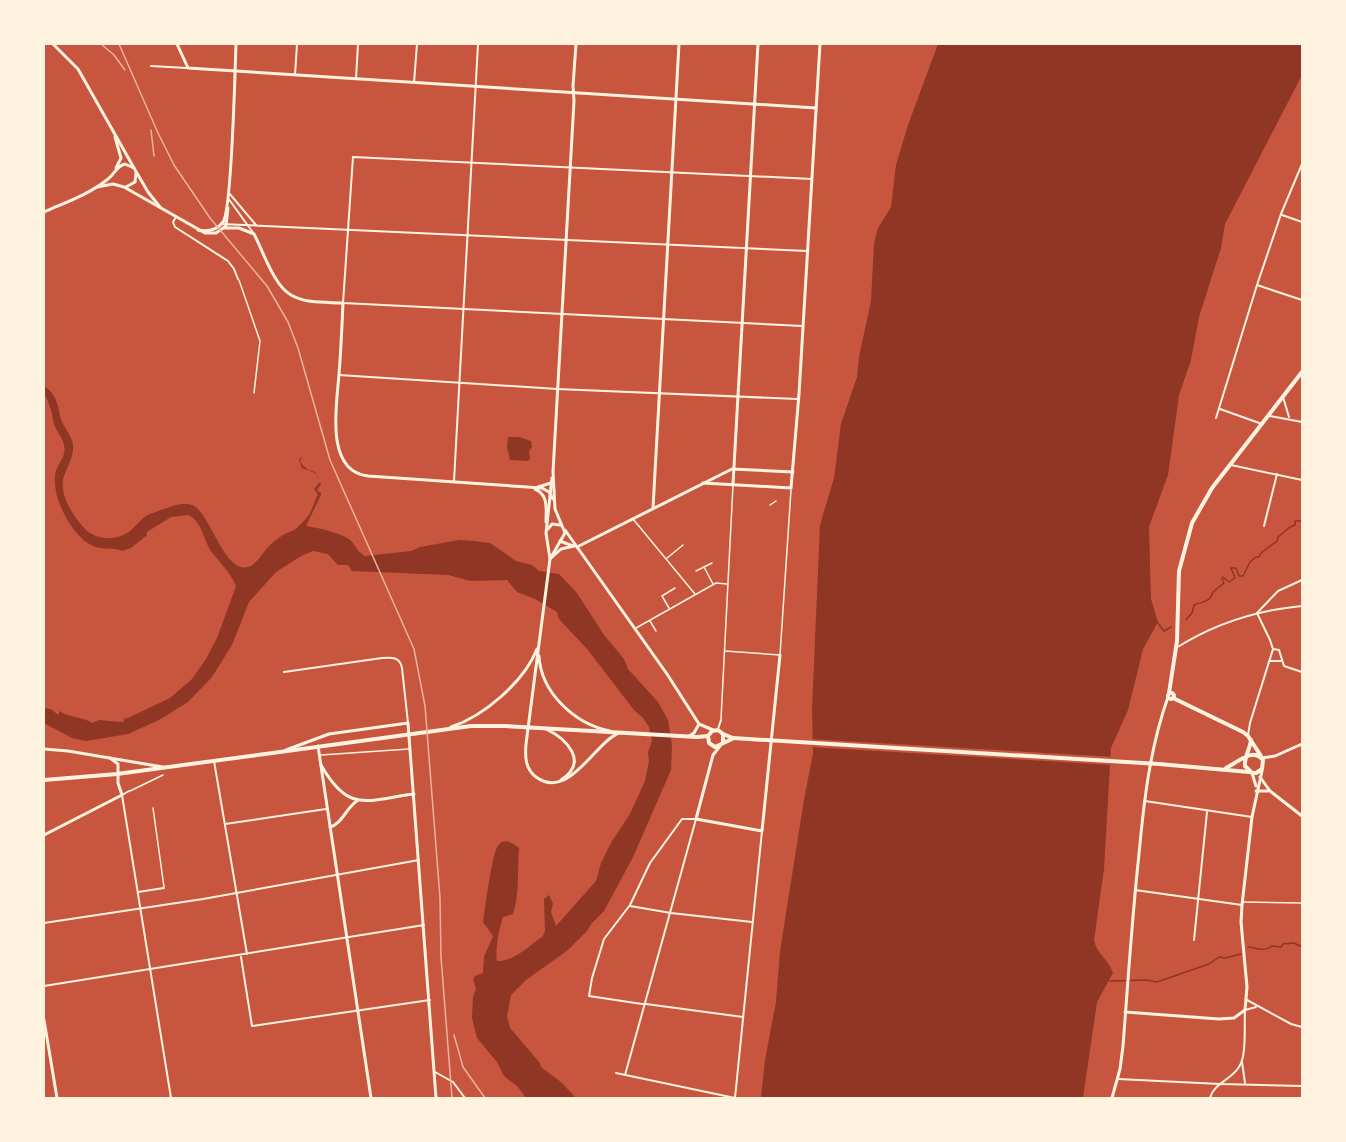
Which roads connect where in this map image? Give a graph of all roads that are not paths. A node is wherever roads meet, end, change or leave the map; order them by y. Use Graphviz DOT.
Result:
graph roads {
  1 [pos="53,44"];
  2 [pos="177,44"];
  3 [pos="236,44"];
  4 [pos="297,44"];
  5 [pos="358,44"];
  6 [pos="417,44"];
  7 [pos="478,44"];
  8 [pos="576,44"];
  9 [pos="679,44"];
  10 [pos="758,44"];
  11 [pos="820,44"];
  12 [pos="151,66"];
  13 [pos="188,68"];
  14 [pos="235,72"];
  15 [pos="295,75"];
  16 [pos="356,79"];
  17 [pos="414,83"];
  18 [pos="476,86"];
  19 [pos="574,93"];
  20 [pos="676,99"];
  21 [pos="754,104"];
  22 [pos="816,108"];
  23 [pos="113,133"];
  24 [pos="472,163"];
  25 [pos="1302,164"];
  26 [pos="570,168"];
  27 [pos="115,170"];
  28 [pos="135,170"];
  29 [pos="672,173"];
  30 [pos="750,177"];
  31 [pos="812,179"];
  32 [pos="97,186"];
  33 [pos="122,186"];
  34 [pos="228,191"];
  35 [pos="228,198"];
  36 [pos="162,208"];
  37 [pos="44,212"];
  38 [pos="1281,214"];
  39 [pos="176,217"];
  40 [pos="1302,222"];
  41 [pos="221,224"];
  42 [pos="227,224"];
  43 [pos="246,225"];
  44 [pos="256,225"];
  45 [pos="224,228"];
  46 [pos="198,230"];
  47 [pos="348,230"];
  48 [pos="254,234"];
  49 [pos="468,236"];
  50 [pos="567,241"];
  51 [pos="668,246"];
  52 [pos="746,249"];
  53 [pos="807,251"];
  54 [pos="238,279"];
  55 [pos="1257,285"];
  56 [pos="1302,300"];
  57 [pos="344,303"];
  58 [pos="465,309"];
  59 [pos="562,314"];
  60 [pos="664,319"];
  61 [pos="742,322"];
  62 [pos="804,326"];
  63 [pos="1302,372"];
  64 [pos="339,375"];
  65 [pos="460,383"];
  66 [pos="558,389"];
  67 [pos="254,393"];
  68 [pos="660,393"];
  69 [pos="740,397"];
  70 [pos="1283,397"];
  71 [pos="798,399"];
  72 [pos="1220,409"];
  73 [pos="1269,415"];
  74 [pos="1216,417"];
  75 [pos="1291,419"];
  76 [pos="1302,422"];
  77 [pos="1262,424"];
  78 [pos="1231,465"];
  79 [pos="734,468"];
  80 [pos="553,472"];
  81 [pos="793,472"];
  82 [pos="1276,474"];
  83 [pos="1302,480"];
  84 [pos="454,482"];
  85 [pos="551,483"];
  86 [pos="703,483"];
  87 [pos="733,484"];
  88 [pos="534,488"];
  89 [pos="791,488"];
  90 [pos="549,492"];
  91 [pos="553,499"];
  92 [pos="776,501"];
  93 [pos="786,502"];
  94 [pos="790,502"];
  95 [pos="770,505"];
  96 [pos="653,508"];
  97 [pos="633,518"];
  98 [pos="1264,526"];
  99 [pos="563,528"];
  100 [pos="547,535"];
  101 [pos="560,541"];
  102 [pos="683,545"];
  103 [pos="576,546"];
  104 [pos="550,559"];
  105 [pos="666,559"];
  106 [pos="712,563"];
  107 [pos="704,567"];
  108 [pos="696,571"];
  109 [pos="1302,580"];
  110 [pos="713,584"];
  111 [pos="728,584"];
  112 [pos="675,588"];
  113 [pos="696,594"];
  114 [pos="1302,606"];
  115 [pos="669,609"];
  116 [pos="1257,613"];
  117 [pos="649,620"];
  118 [pos="635,628"];
  119 [pos="656,632"];
  120 [pos="539,641"];
  121 [pos="1176,648"];
  122 [pos="1272,649"];
  123 [pos="724,651"];
  124 [pos="780,655"];
  125 [pos="1270,661"];
  126 [pos="1281,661"];
  127 [pos="284,672"];
  128 [pos="1302,672"];
  129 [pos="1172,695"];
  130 [pos="721,720"];
  131 [pos="408,723"];
  132 [pos="699,724"];
  133 [pos="542,728"];
  134 [pos="443,730"];
  135 [pos="715,730"];
  136 [pos="624,733"];
  137 [pos="723,734"];
  138 [pos="685,736"];
  139 [pos="708,738"];
  140 [pos="733,738"];
  141 [pos="1249,738"];
  142 [pos="722,744"];
  143 [pos="1302,744"];
  144 [pos="711,745"];
  145 [pos="318,746"];
  146 [pos="44,749"];
  147 [pos="410,749"];
  148 [pos="284,751"];
  149 [pos="713,755"];
  150 [pos="319,756"];
  151 [pos="1275,756"];
  152 [pos="1247,757"];
  153 [pos="1261,757"];
  154 [pos="110,758"];
  155 [pos="214,760"];
  156 [pos="320,763"];
  157 [pos="165,767"];
  158 [pos="1263,767"];
  159 [pos="1226,768"];
  160 [pos="1251,772"];
  161 [pos="117,774"];
  162 [pos="163,775"];
  163 [pos="1260,777"];
  164 [pos="44,778"];
  165 [pos="550,783"];
  166 [pos="129,791"];
  167 [pos="1256,791"];
  168 [pos="1270,791"];
  169 [pos="122,795"];
  170 [pos="414,795"];
  171 [pos="345,796"];
  172 [pos="362,800"];
  173 [pos="1144,801"];
  174 [pos="153,808"];
  175 [pos="326,809"];
  176 [pos="348,809"];
  177 [pos="1208,812"];
  178 [pos="1302,816"];
  179 [pos="1252,817"];
  180 [pos="696,819"];
  181 [pos="225,824"];
  182 [pos="329,827"];
  183 [pos="762,831"];
  184 [pos="44,835"];
  185 [pos="419,860"];
  186 [pos="337,874"];
  187 [pos="164,888"];
  188 [pos="1135,891"];
  189 [pos="138,892"];
  190 [pos="237,892"];
  191 [pos="1198,899"];
  192 [pos="1242,903"];
  193 [pos="1302,903"];
  194 [pos="630,905"];
  195 [pos="140,908"];
  196 [pos="671,913"];
  197 [pos="752,922"];
  198 [pos="44,923"];
  199 [pos="424,925"];
  200 [pos="347,937"];
  201 [pos="1194,940"];
  202 [pos="247,954"];
  203 [pos="241,956"];
  204 [pos="150,969"];
  205 [pos="44,986"];
  206 [pos="430,1000"];
  207 [pos="1247,1000"];
  208 [pos="646,1004"];
  209 [pos="1256,1006"];
  210 [pos="358,1010"];
  211 [pos="1245,1010"];
  212 [pos="1125,1012"];
  213 [pos="743,1017"];
  214 [pos="44,1020"];
  215 [pos="1302,1027"];
  216 [pos="1242,1062"];
  217 [pos="435,1072"];
  218 [pos="616,1073"];
  219 [pos="625,1075"];
  220 [pos="1118,1078"];
  221 [pos="1220,1084"];
  222 [pos="1245,1085"];
  223 [pos="1302,1086"];
  224 [pos="57,1098"];
  225 [pos="171,1098"];
  226 [pos="371,1098"];
  227 [pos="436,1098"];
  228 [pos="465,1098"];
  229 [pos="735,1098"];
  230 [pos="1112,1098"];
  231 [pos="1210,1098"];
  1 -- 23 [label="street"];
  2 -- 13 [label="street"];
  3 -- 14 [label="street"];
  4 -- 15 [label="street"];
  5 -- 16 [label="street"];
  6 -- 17 [label="street"];
  7 -- 18 [label="street"];
  8 -- 19 [label="street"];
  9 -- 20 [label="street"];
  10 -- 21 [label="street"];
  11 -- 22 [label="street"];
  12 -- 13 [label="street"];
  13 -- 14 [label="street"];
  14 -- 15 [label="street"];
  14 -- 34 [label="street"];
  15 -- 16 [label="street"];
  16 -- 17 [label="street"];
  17 -- 18 [label="street"];
  18 -- 19 [label="street"];
  18 -- 24 [label="street"];
  19 -- 20 [label="street"];
  19 -- 26 [label="street"];
  20 -- 21 [label="street"];
  20 -- 29 [label="street"];
  21 -- 22 [label="street"];
  21 -- 30 [label="street"];
  22 -- 31 [label="street"];
  23 -- 27 [label="street"];
  23 -- 28 [label="street"];
  24 -- 26 [label="street"];
  24 -- 47 [label="street"];
  24 -- 49 [label="street"];
  25 -- 38 [label="street"];
  26 -- 29 [label="street"];
  26 -- 50 [label="street"];
  27 -- 28 [label="street"];
  27 -- 32 [label="street"];
  27 -- 33 [label="street"];
  28 -- 33 [label="street"];
  28 -- 36 [label="street"];
  29 -- 30 [label="street"];
  29 -- 51 [label="street"];
  30 -- 31 [label="street"];
  30 -- 52 [label="street"];
  31 -- 53 [label="street"];
  32 -- 33 [label="street"];
  32 -- 37 [label="street"];
  33 -- 36 [label="street"];
  34 -- 35 [label="street"];
  34 -- 44 [label="street"];
  35 -- 41 [label="street"];
  35 -- 42 [label="street"];
  35 -- 43 [label="street"];
  36 -- 39 [label="street"];
  38 -- 40 [label="street"];
  38 -- 55 [label="street"];
  39 -- 46 [label="street"];
  39 -- 54 [label="street"];
  41 -- 42 [label="street"];
  41 -- 46 [label="street"];
  42 -- 43 [label="street"];
  42 -- 45 [label="street"];
  43 -- 44 [label="street"];
  43 -- 48 [label="street"];
  44 -- 47 [label="street"];
  45 -- 46 [label="street"];
  45 -- 48 [label="street"];
  47 -- 49 [label="street"];
  47 -- 57 [label="street"];
  48 -- 57 [label="street"];
  49 -- 50 [label="street"];
  49 -- 58 [label="street"];
  50 -- 51 [label="street"];
  50 -- 59 [label="street"];
  51 -- 52 [label="street"];
  51 -- 60 [label="street"];
  52 -- 53 [label="street"];
  52 -- 61 [label="street"];
  53 -- 62 [label="street"];
  54 -- 67 [label="street"];
  55 -- 56 [label="street"];
  55 -- 72 [label="street"];
  57 -- 58 [label="street"];
  57 -- 64 [label="street"];
  58 -- 59 [label="street"];
  58 -- 65 [label="street"];
  59 -- 60 [label="street"];
  59 -- 66 [label="street"];
  60 -- 61 [label="street"];
  60 -- 68 [label="street"];
  61 -- 62 [label="street"];
  61 -- 69 [label="street"];
  62 -- 71 [label="street"];
  63 -- 70 [label="main road"];
  64 -- 65 [label="street"];
  64 -- 84 [label="street"];
  65 -- 66 [label="street"];
  65 -- 84 [label="street"];
  66 -- 68 [label="street"];
  66 -- 80 [label="street"];
  68 -- 69 [label="street"];
  68 -- 96 [label="street"];
  69 -- 71 [label="street"];
  69 -- 79 [label="street"];
  70 -- 73 [label="main road"];
  70 -- 75 [label="street"];
  71 -- 81 [label="street"];
  72 -- 74 [label="street"];
  72 -- 77 [label="street"];
  73 -- 75 [label="street"];
  73 -- 77 [label="main road"];
  75 -- 76 [label="street"];
  77 -- 78 [label="main road"];
  78 -- 82 [label="street"];
  78 -- 121 [label="main road"];
  79 -- 81 [label="street"];
  79 -- 86 [label="street"];
  79 -- 87 [label="street"];
  80 -- 85 [label="street"];
  80 -- 91 [label="street"];
  81 -- 89 [label="street"];
  82 -- 83 [label="street"];
  82 -- 98 [label="street"];
  84 -- 88 [label="street"];
  85 -- 88 [label="street"];
  85 -- 90 [label="street"];
  86 -- 87 [label="street"];
  86 -- 96 [label="street"];
  87 -- 89 [label="street"];
  87 -- 111 [label="street"];
  88 -- 90 [label="street"];
  88 -- 100 [label="street"];
  89 -- 94 [label="street"];
  90 -- 91 [label="street"];
  90 -- 100 [label="street"];
  91 -- 99 [label="street"];
  92 -- 95 [label="street"];
  93 -- 94 [label="street"];
  94 -- 124 [label="street"];
  96 -- 97 [label="street"];
  97 -- 103 [label="street"];
  97 -- 105 [label="street"];
  99 -- 100 [label="street"];
  99 -- 101 [label="street"];
  99 -- 103 [label="street"];
  100 -- 101 [label="street"];
  100 -- 104 [label="street"];
  101 -- 103 [label="street"];
  101 -- 104 [label="street"];
  102 -- 105 [label="street"];
  103 -- 104 [label="street"];
  103 -- 118 [label="street"];
  104 -- 120 [label="street"];
  105 -- 113 [label="street"];
  106 -- 107 [label="street"];
  107 -- 108 [label="street"];
  107 -- 110 [label="street"];
  109 -- 116 [label="street"];
  110 -- 111 [label="street"];
  110 -- 113 [label="street"];
  111 -- 123 [label="street"];
  112 -- 115 [label="street"];
  113 -- 115 [label="street"];
  114 -- 116 [label="street"];
  115 -- 117 [label="street"];
  116 -- 121 [label="street"];
  116 -- 122 [label="street"];
  117 -- 118 [label="street"];
  117 -- 119 [label="street"];
  118 -- 132 [label="street"];
  120 -- 134 [label="street"];
  120 -- 136 [label="street"];
  120 -- 165 [label="street"];
  121 -- 129 [label="main road"];
  122 -- 125 [label="street"];
  122 -- 126 [label="street"];
  123 -- 124 [label="street"];
  123 -- 130 [label="street"];
  124 -- 183 [label="street"];
  125 -- 126 [label="street"];
  125 -- 141 [label="street"];
  126 -- 128 [label="street"];
  127 -- 131 [label="street"];
  129 -- 141 [label="main road"];
  129 -- 173 [label="street"];
  130 -- 135 [label="street"];
  131 -- 147 [label="street"];
  131 -- 148 [label="street"];
  132 -- 135 [label="street"];
  132 -- 138 [label="street"];
  133 -- 134 [label="main road"];
  133 -- 136 [label="main road"];
  133 -- 165 [label="street"];
  134 -- 145 [label="main road"];
  135 -- 137 [label="main road"];
  135 -- 139 [label="main road"];
  136 -- 138 [label="main road"];
  136 -- 165 [label="street"];
  137 -- 140 [label="main road"];
  137 -- 142 [label="main road"];
  138 -- 139 [label="main road"];
  139 -- 144 [label="main road"];
  140 -- 142 [label="main road"];
  140 -- 159 [label="main road"];
  141 -- 152 [label="main road"];
  141 -- 153 [label="main road"];
  142 -- 144 [label="main road"];
  142 -- 149 [label="street"];
  143 -- 151 [label="street"];
  144 -- 149 [label="street"];
  145 -- 148 [label="main road"];
  145 -- 150 [label="street"];
  146 -- 154 [label="street"];
  147 -- 150 [label="street"];
  147 -- 170 [label="street"];
  148 -- 155 [label="main road"];
  149 -- 180 [label="street"];
  150 -- 156 [label="street"];
  151 -- 153 [label="street"];
  151 -- 158 [label="street"];
  152 -- 153 [label="main road"];
  152 -- 159 [label="main road"];
  152 -- 160 [label="main road"];
  153 -- 158 [label="main road"];
  154 -- 157 [label="street"];
  154 -- 161 [label="street"];
  155 -- 157 [label="main road"];
  155 -- 181 [label="street"];
  156 -- 171 [label="street"];
  156 -- 175 [label="street"];
  157 -- 161 [label="main road"];
  158 -- 160 [label="main road"];
  158 -- 163 [label="street"];
  159 -- 160 [label="main road"];
  160 -- 167 [label="street"];
  161 -- 164 [label="main road"];
  161 -- 169 [label="street"];
  162 -- 166 [label="street"];
  163 -- 167 [label="street"];
  163 -- 168 [label="street"];
  166 -- 169 [label="street"];
  167 -- 168 [label="street"];
  167 -- 179 [label="street"];
  168 -- 178 [label="street"];
  169 -- 184 [label="street"];
  169 -- 189 [label="street"];
  170 -- 172 [label="street"];
  170 -- 185 [label="street"];
  171 -- 172 [label="street"];
  171 -- 176 [label="street"];
  172 -- 176 [label="street"];
  173 -- 177 [label="street"];
  173 -- 188 [label="street"];
  174 -- 187 [label="street"];
  175 -- 181 [label="street"];
  175 -- 182 [label="street"];
  176 -- 182 [label="street"];
  177 -- 179 [label="street"];
  177 -- 191 [label="street"];
  179 -- 192 [label="street"];
  180 -- 183 [label="street"];
  180 -- 194 [label="street"];
  180 -- 196 [label="street"];
  181 -- 190 [label="street"];
  182 -- 186 [label="street"];
  183 -- 197 [label="street"];
  185 -- 186 [label="street"];
  185 -- 199 [label="street"];
  186 -- 190 [label="street"];
  186 -- 200 [label="street"];
  187 -- 189 [label="street"];
  188 -- 191 [label="street"];
  188 -- 212 [label="street"];
  189 -- 195 [label="street"];
  190 -- 195 [label="street"];
  190 -- 202 [label="street"];
  191 -- 192 [label="street"];
  191 -- 201 [label="street"];
  192 -- 193 [label="street"];
  192 -- 207 [label="street"];
  194 -- 196 [label="street"];
  194 -- 208 [label="street"];
  195 -- 198 [label="street"];
  195 -- 204 [label="street"];
  196 -- 197 [label="street"];
  196 -- 208 [label="street"];
  197 -- 213 [label="street"];
  199 -- 200 [label="street"];
  199 -- 206 [label="street"];
  200 -- 202 [label="street"];
  200 -- 210 [label="street"];
  202 -- 203 [label="street"];
  203 -- 204 [label="street"];
  203 -- 210 [label="street"];
  204 -- 205 [label="street"];
  204 -- 225 [label="street"];
  206 -- 210 [label="street"];
  206 -- 217 [label="street"];
  207 -- 209 [label="street"];
  207 -- 211 [label="street"];
  208 -- 213 [label="street"];
  208 -- 219 [label="street"];
  209 -- 211 [label="street"];
  209 -- 215 [label="street"];
  210 -- 226 [label="street"];
  211 -- 212 [label="street"];
  211 -- 216 [label="street"];
  212 -- 220 [label="street"];
  213 -- 229 [label="street"];
  214 -- 224 [label="street"];
  216 -- 221 [label="street"];
  216 -- 222 [label="street"];
  217 -- 227 [label="street"];
  217 -- 228 [label="street"];
  218 -- 219 [label="street"];
  219 -- 229 [label="street"];
  220 -- 221 [label="street"];
  220 -- 230 [label="street"];
  221 -- 222 [label="street"];
  221 -- 231 [label="street"];
  222 -- 223 [label="street"];
}
